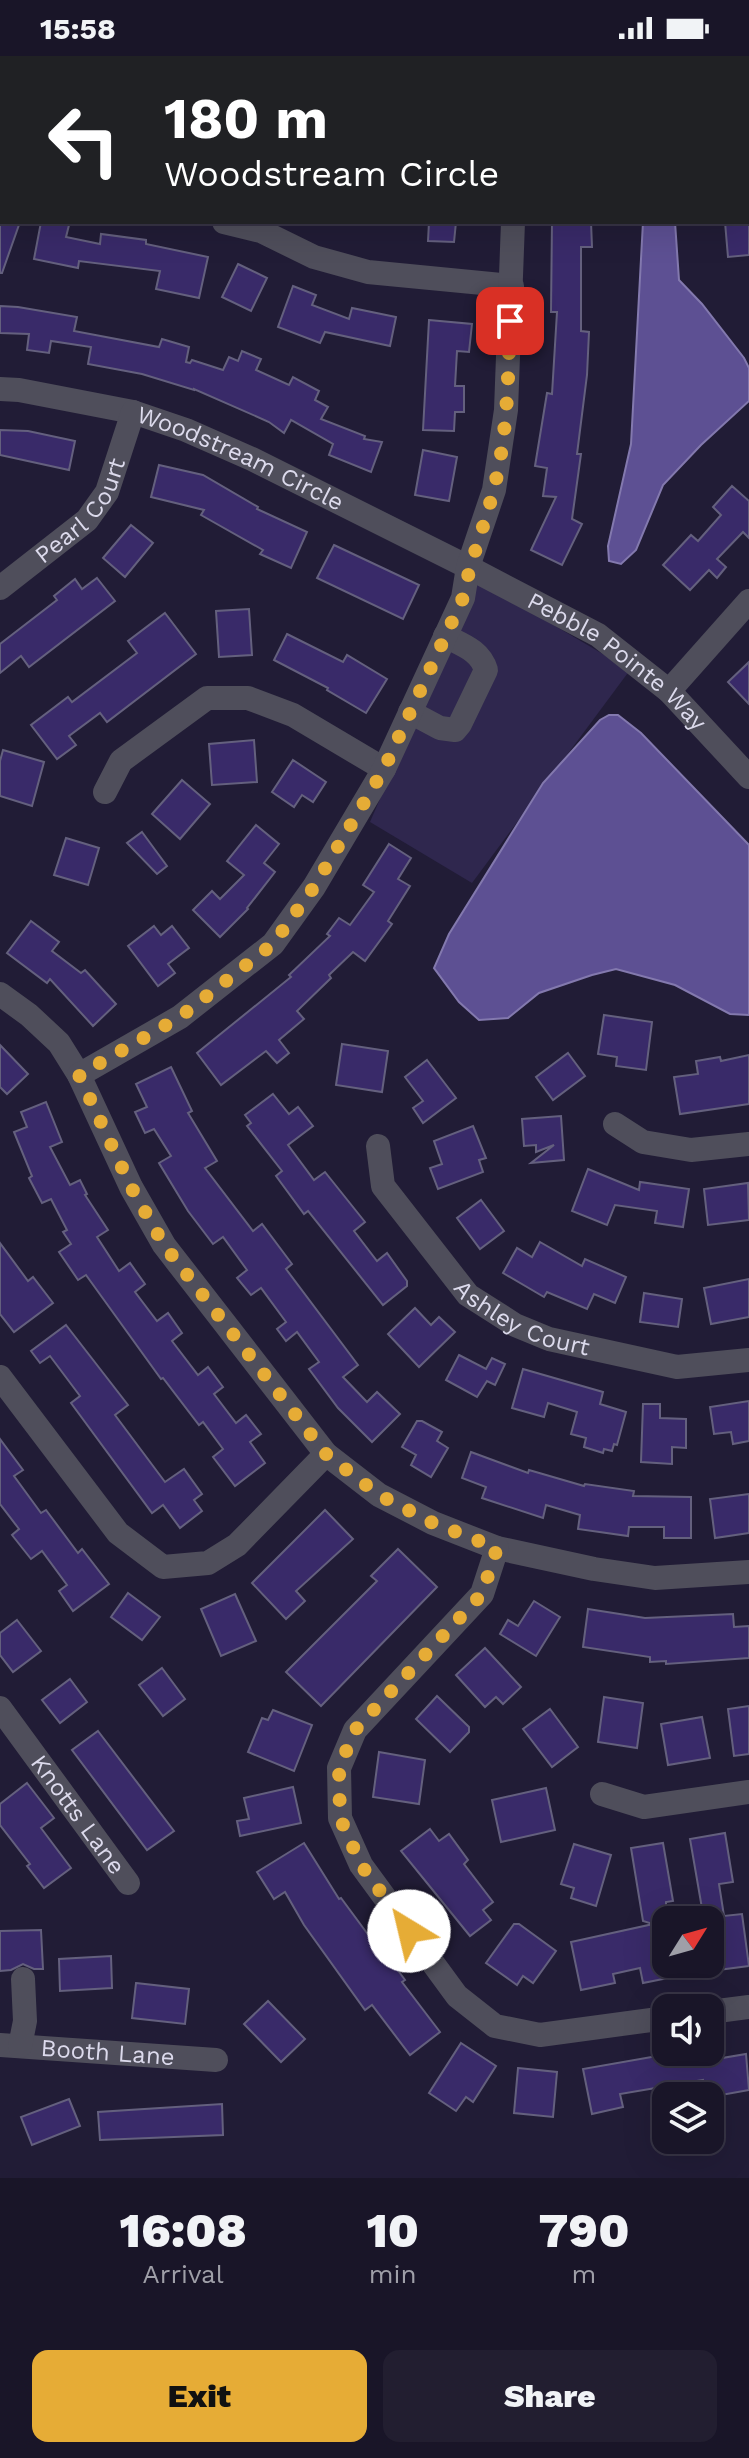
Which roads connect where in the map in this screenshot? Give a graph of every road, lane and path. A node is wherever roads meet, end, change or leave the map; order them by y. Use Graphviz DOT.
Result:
graph roads {
  1 [pos="232,224"];
  2 [pos="513,224"];
  3 [pos="512,286"];
  4 [pos="0,389"];
  5 [pos="133,412"];
  6 [pos="468,567"];
  7 [pos="0,588"];
  8 [pos="749,601"];
  9 [pos="445,636"];
  10 [pos="669,691"];
  11 [pos="410,712"];
  12 [pos="384,769"];
  13 [pos="749,777"];
  14 [pos="105,792"];
  15 [pos="0,994"];
  16 [pos="79,1075"];
  17 [pos="615,1124"];
  18 [pos="749,1144"];
  19 [pos="378,1146"];
  20 [pos="749,1360"];
  21 [pos="0,1377"];
  22 [pos="326,1454"];
  23 [pos="497,1548"];
  24 [pos="749,1572"];
  25 [pos="0,1708"];
  26 [pos="749,1792"];
  27 [pos="602,1794"];
  28 [pos="128,1883"];
  29 [pos="23,1979"];
  30 [pos="749,2007"];
  31 [pos="724,2010"];
  32 [pos="652,2020"];
  33 [pos="10,2046"];
  34 [pos="216,2060"];
  1 -- 3 [label="street"];
  2 -- 3 [label="street"];
  3 -- 6 [label="street"];
  4 -- 5 [label="street, Woodstream Circle"];
  5 -- 6 [label="street, Woodstream Circle"];
  5 -- 7 [label="street, Pearl Court"];
  6 -- 9 [label="street"];
  6 -- 10 [label="street, Pebble Pointe Way"];
  8 -- 10 [label="street"];
  9 -- 11 [label="street"];
  9 -- 11 [label="street"];
  10 -- 13 [label="street, Pebble Pointe Way"];
  11 -- 12 [label="street"];
  12 -- 14 [label="street"];
  12 -- 16 [label="street"];
  15 -- 16 [label="street"];
  16 -- 22 [label="street"];
  17 -- 18 [label="street"];
  19 -- 20 [label="street, Ashley Court"];
  21 -- 22 [label="street"];
  22 -- 23 [label="street"];
  23 -- 24 [label="street"];
  23 -- 32 [label="street"];
  25 -- 28 [label="street, Knotts Lane"];
  26 -- 27 [label="street"];
  29 -- 33 [label="street"];
  30 -- 31 [label="street"];
  33 -- 34 [label="street, Booth Lane"];
}
